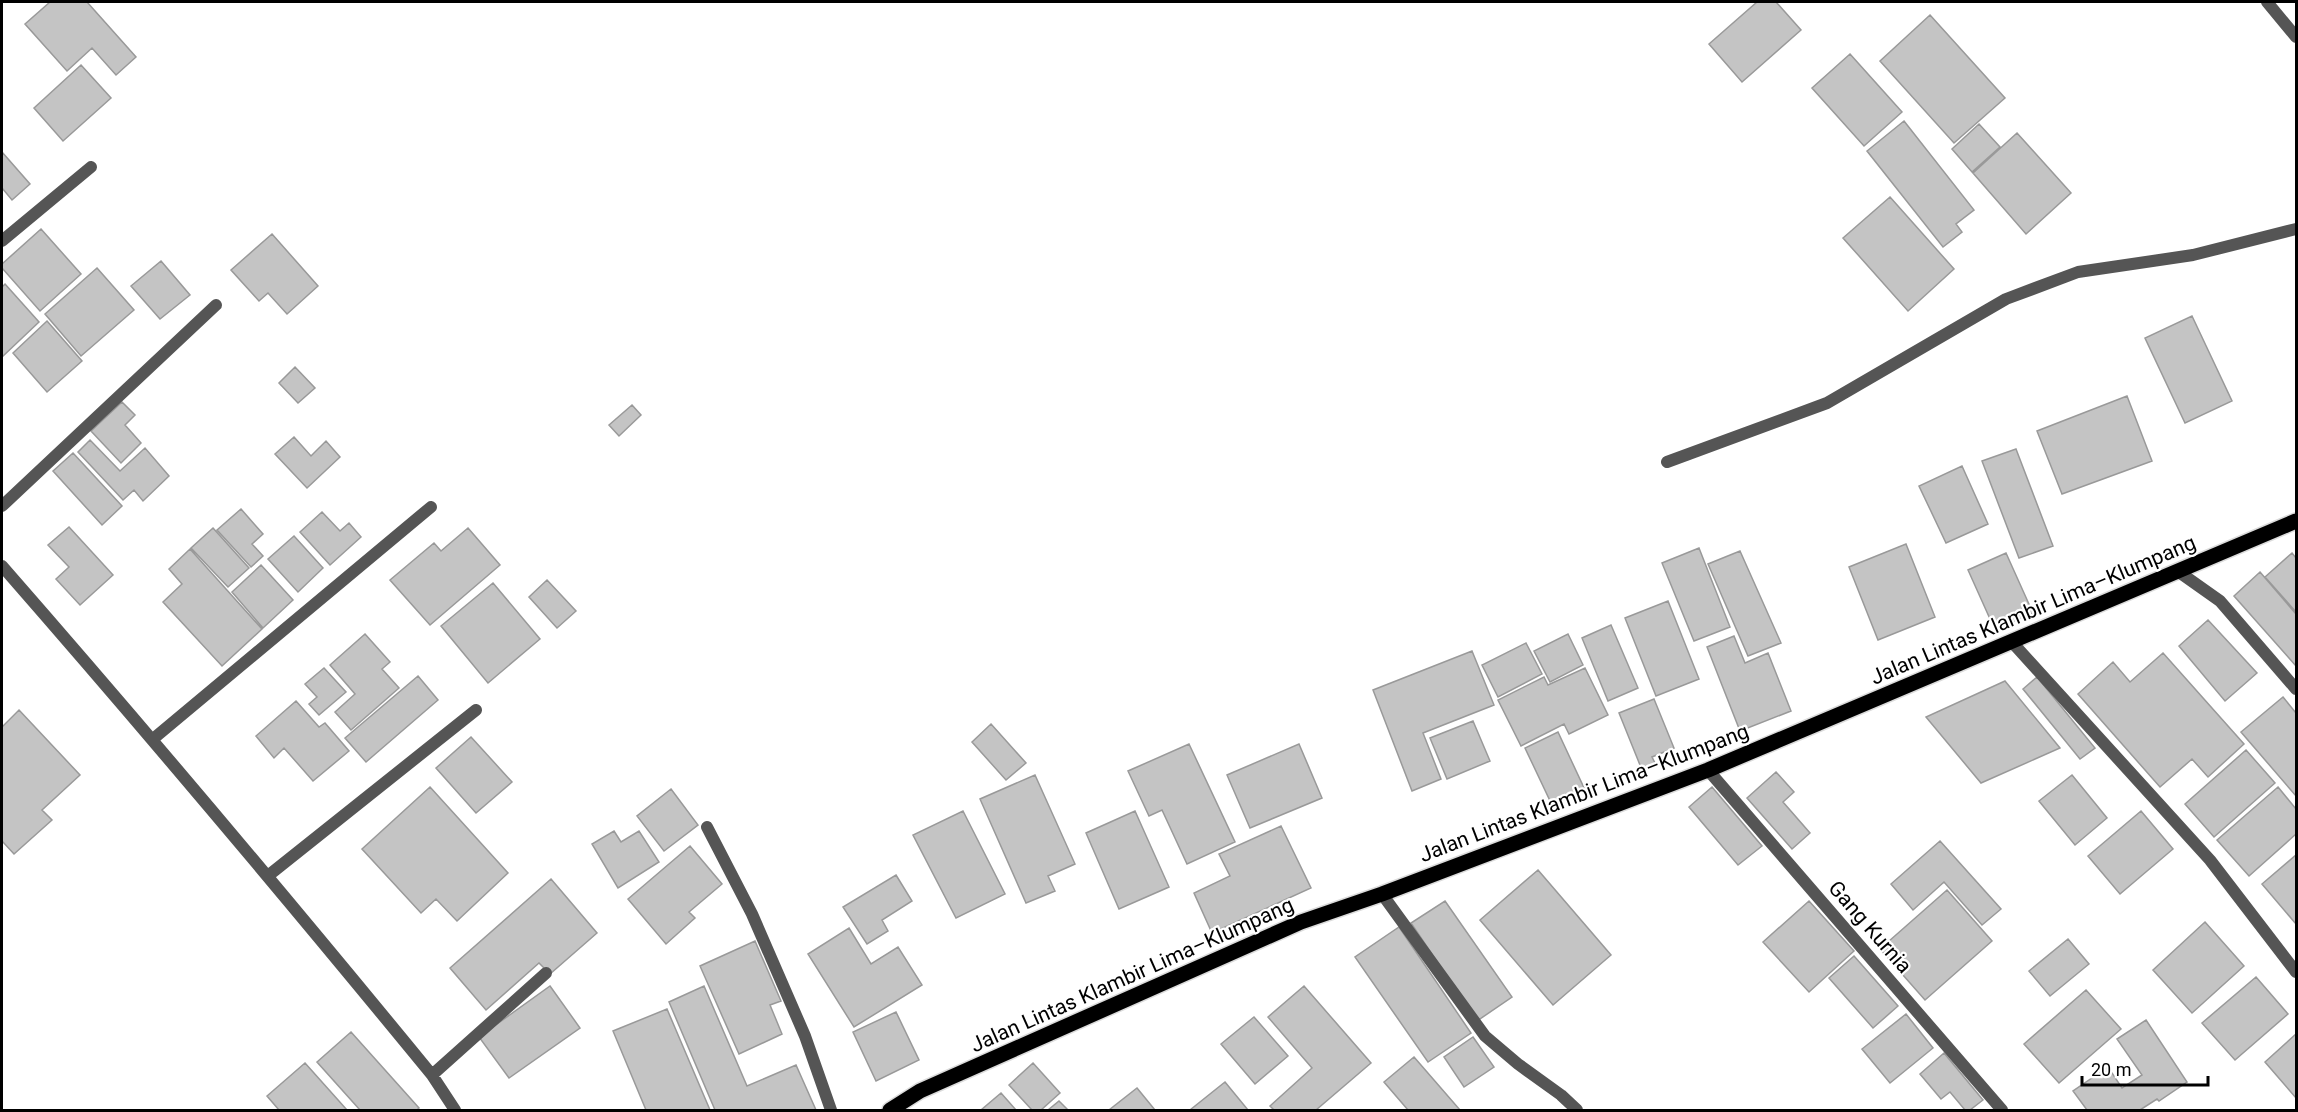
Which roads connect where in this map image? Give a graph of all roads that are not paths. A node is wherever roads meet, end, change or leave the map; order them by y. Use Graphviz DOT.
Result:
graph roads {
  1 [pos="2267,2"];
  2 [pos="2296,37"];
  3 [pos="91,167"];
  4 [pos="2296,229"];
  5 [pos="2,241"];
  6 [pos="216,305"];
  7 [pos="1667,462"];
  8 [pos="2,506"];
  9 [pos="431,507"];
  10 [pos="2296,521"];
  11 [pos="2,566"];
  12 [pos="2179,572"];
  13 [pos="2011,641"];
  14 [pos="2296,689"];
  15 [pos="476,710"];
  16 [pos="153,739"];
  17 [pos="1708,770"];
  18 [pos="707,827"];
  19 [pos="269,875"];
  20 [pos="1382,894"];
  21 [pos="2296,972"];
  22 [pos="546,973"];
  23 [pos="432,1075"];
  24 [pos="455,1110"];
  25 [pos="831,1110"];
  26 [pos="890,1110"];
  27 [pos="1577,1110"];
  28 [pos="2002,1110"];
  1 -- 2 [label="street"];
  3 -- 5 [label="street"];
  4 -- 7 [label="street"];
  6 -- 8 [label="street"];
  9 -- 16 [label="street"];
  10 -- 12 [label="main road, Jalan Lintas Klambir Lima–Klumpang"];
  11 -- 16 [label="street"];
  12 -- 13 [label="main road, Jalan Lintas Klambir Lima–Klumpang"];
  12 -- 14 [label="street"];
  13 -- 17 [label="main road, Jalan Lintas Klambir Lima–Klumpang"];
  13 -- 21 [label="street"];
  15 -- 19 [label="street"];
  16 -- 19 [label="street"];
  17 -- 20 [label="main road, Jalan Lintas Klambir Lima–Klumpang"];
  17 -- 28 [label="street, Gang Kurnia"];
  18 -- 25 [label="street"];
  19 -- 23 [label="street"];
  20 -- 26 [label="main road, Jalan Lintas Klambir Lima–Klumpang"];
  20 -- 27 [label="street"];
  22 -- 23 [label="street"];
  23 -- 24 [label="street"];
}
